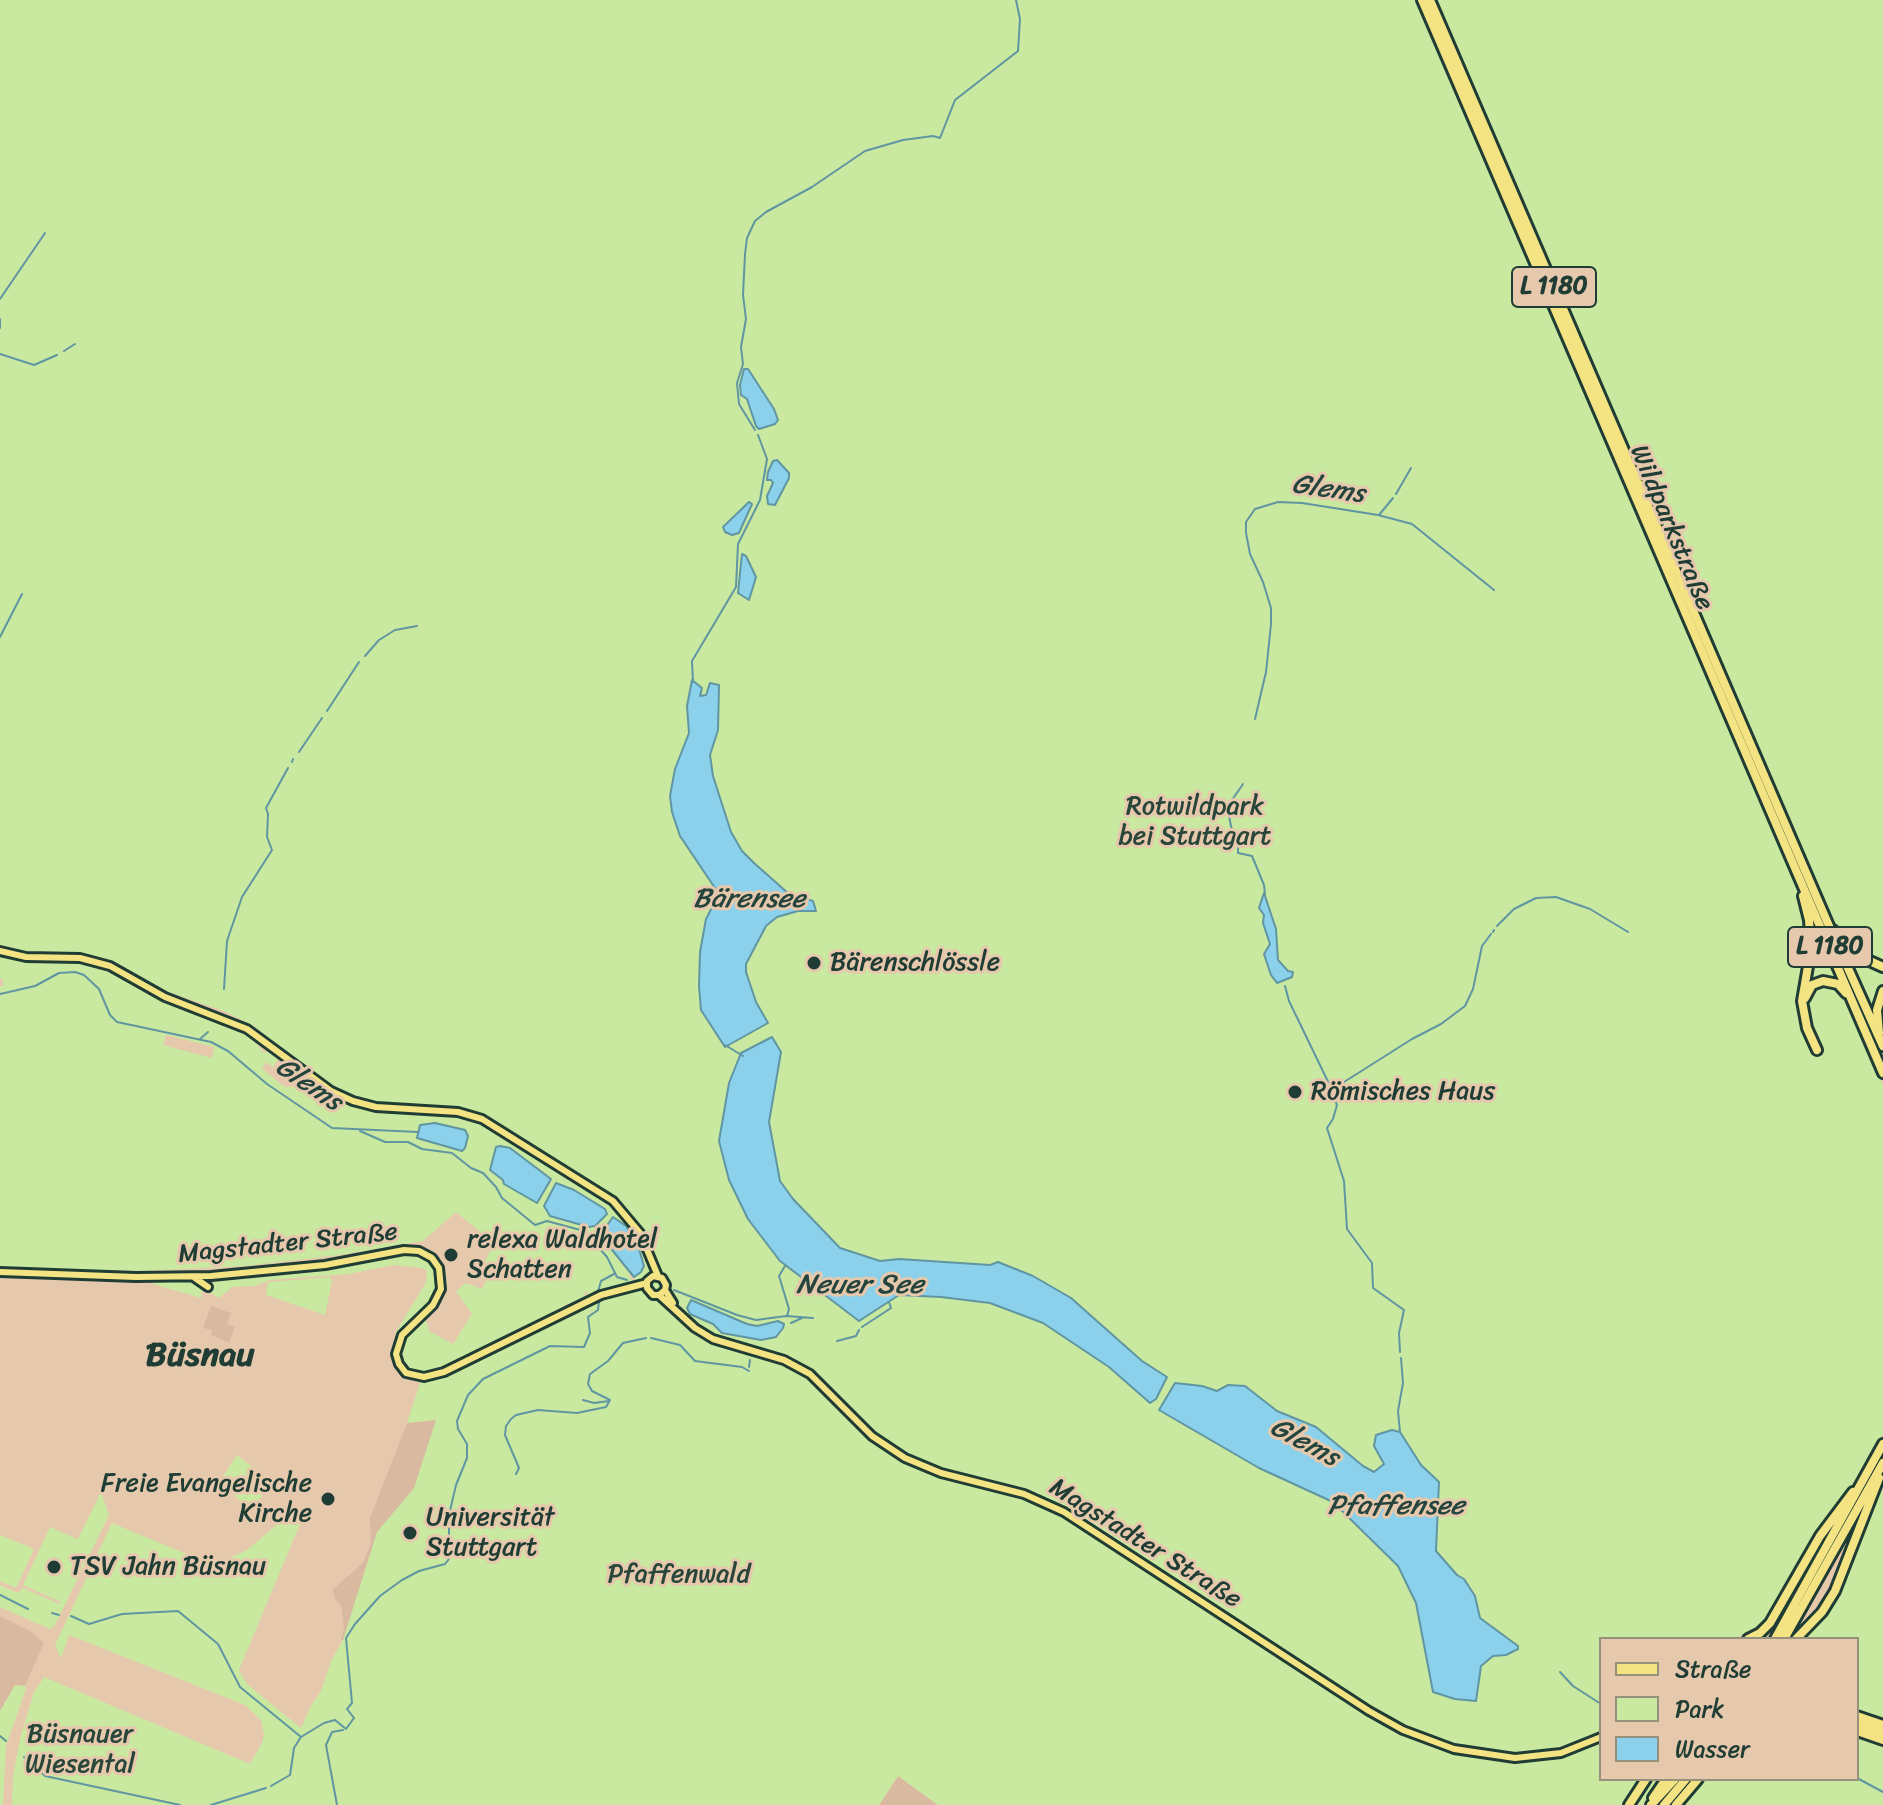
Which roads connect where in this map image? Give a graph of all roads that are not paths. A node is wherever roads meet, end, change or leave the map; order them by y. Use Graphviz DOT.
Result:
graph roads {
  1 [pos="1415,0"];
  2 [pos="1422,0"];
  3 [pos="1432,0"];
  4 [pos="1473,119"];
  5 [pos="1659,540"];
  6 [pos="1666,557"];
  7 [pos="1799,877"];
  8 [pos="1829,926"];
  9 [pos="0,951"];
  10 [pos="1883,967"];
  11 [pos="1883,991"];
  12 [pos="1803,1006"];
  13 [pos="1860,1018"];
  14 [pos="1882,1044"];
  15 [pos="1817,1050"];
  16 [pos="1883,1073"];
  17 [pos="0,1272"];
  18 [pos="191,1276"];
  19 [pos="651,1282"];
  20 [pos="208,1287"];
  21 [pos="662,1292"];
  22 [pos="1883,1444"];
  23 [pos="1883,1463"];
  24 [pos="1883,1470"];
  25 [pos="1863,1479"];
  26 [pos="1808,1588"];
  27 [pos="1751,1637"];
  28 [pos="1776,1637"];
  29 [pos="1785,1637"];
  30 [pos="1798,1637"];
  31 [pos="1859,1717"];
  32 [pos="1859,1724"];
  33 [pos="1883,1725"];
  34 [pos="1859,1732"];
  35 [pos="1883,1732"];
  36 [pos="1599,1738"];
  37 [pos="1883,1740"];
  38 [pos="1645,1781"];
  39 [pos="1665,1781"];
  40 [pos="1680,1781"];
  41 [pos="1680,1781"];
  42 [pos="1696,1781"];
  43 [pos="1629,1805"];
  44 [pos="1650,1805"];
  45 [pos="1664,1805"];
  46 [pos="1676,1805"];
  1 -- 4 [label="highway"];
  2 -- 4 [label="highway, Wildparkstraße / L 1180"];
  3 -- 5 [label="highway, Wildparkstraße / L 1180"];
  4 -- 5 [label="highway, Wildparkstraße / L 1180"];
  5 -- 6 [label="highway, Wildparkstraße / L 1180"];
  6 -- 7 [label="highway, Wildparkstraße / L 1180"];
  6 -- 8 [label="highway, Wildparkstraße / L 1180"];
  7 -- 12 [label="highway, L 1180"];
  7 -- 13 [label="highway, Wildparkstraße / L 1180"];
  8 -- 10 [label="highway, L 1180"];
  8 -- 14 [label="highway, Wildparkstraße / L 1180"];
  9 -- 19 [label="main road, Magstadter Straße"];
  11 -- 14 [label="highway, L 1180"];
  12 -- 13 [label="highway, L 1180"];
  12 -- 15 [label="highway, L 1180"];
  13 -- 16 [label="highway, Wildparkstraße / L 1180"];
  17 -- 18 [label="main road, Magstadter Straße"];
  18 -- 19 [label="main road, Magstadter Straße"];
  18 -- 20 [label="main road"];
  19 -- 21 [label="main road"];
  19 -- 21 [label="main road, Magstadter Straße"];
  21 -- 36 [label="main road, Magstadter Straße"];
  22 -- 25 [label="highway"];
  23 -- 26 [label="highway"];
  24 -- 30 [label="highway"];
  25 -- 26 [label="highway"];
  25 -- 27 [label="highway"];
  26 -- 28 [label="highway"];
  26 -- 29 [label="highway"];
  31 -- 33 [label="highway"];
  32 -- 35 [label="highway"];
  34 -- 37 [label="highway"];
  38 -- 43 [label="highway"];
  39 -- 44 [label="highway"];
  40 -- 44 [label="highway"];
  41 -- 45 [label="highway"];
  42 -- 46 [label="highway"];
}
